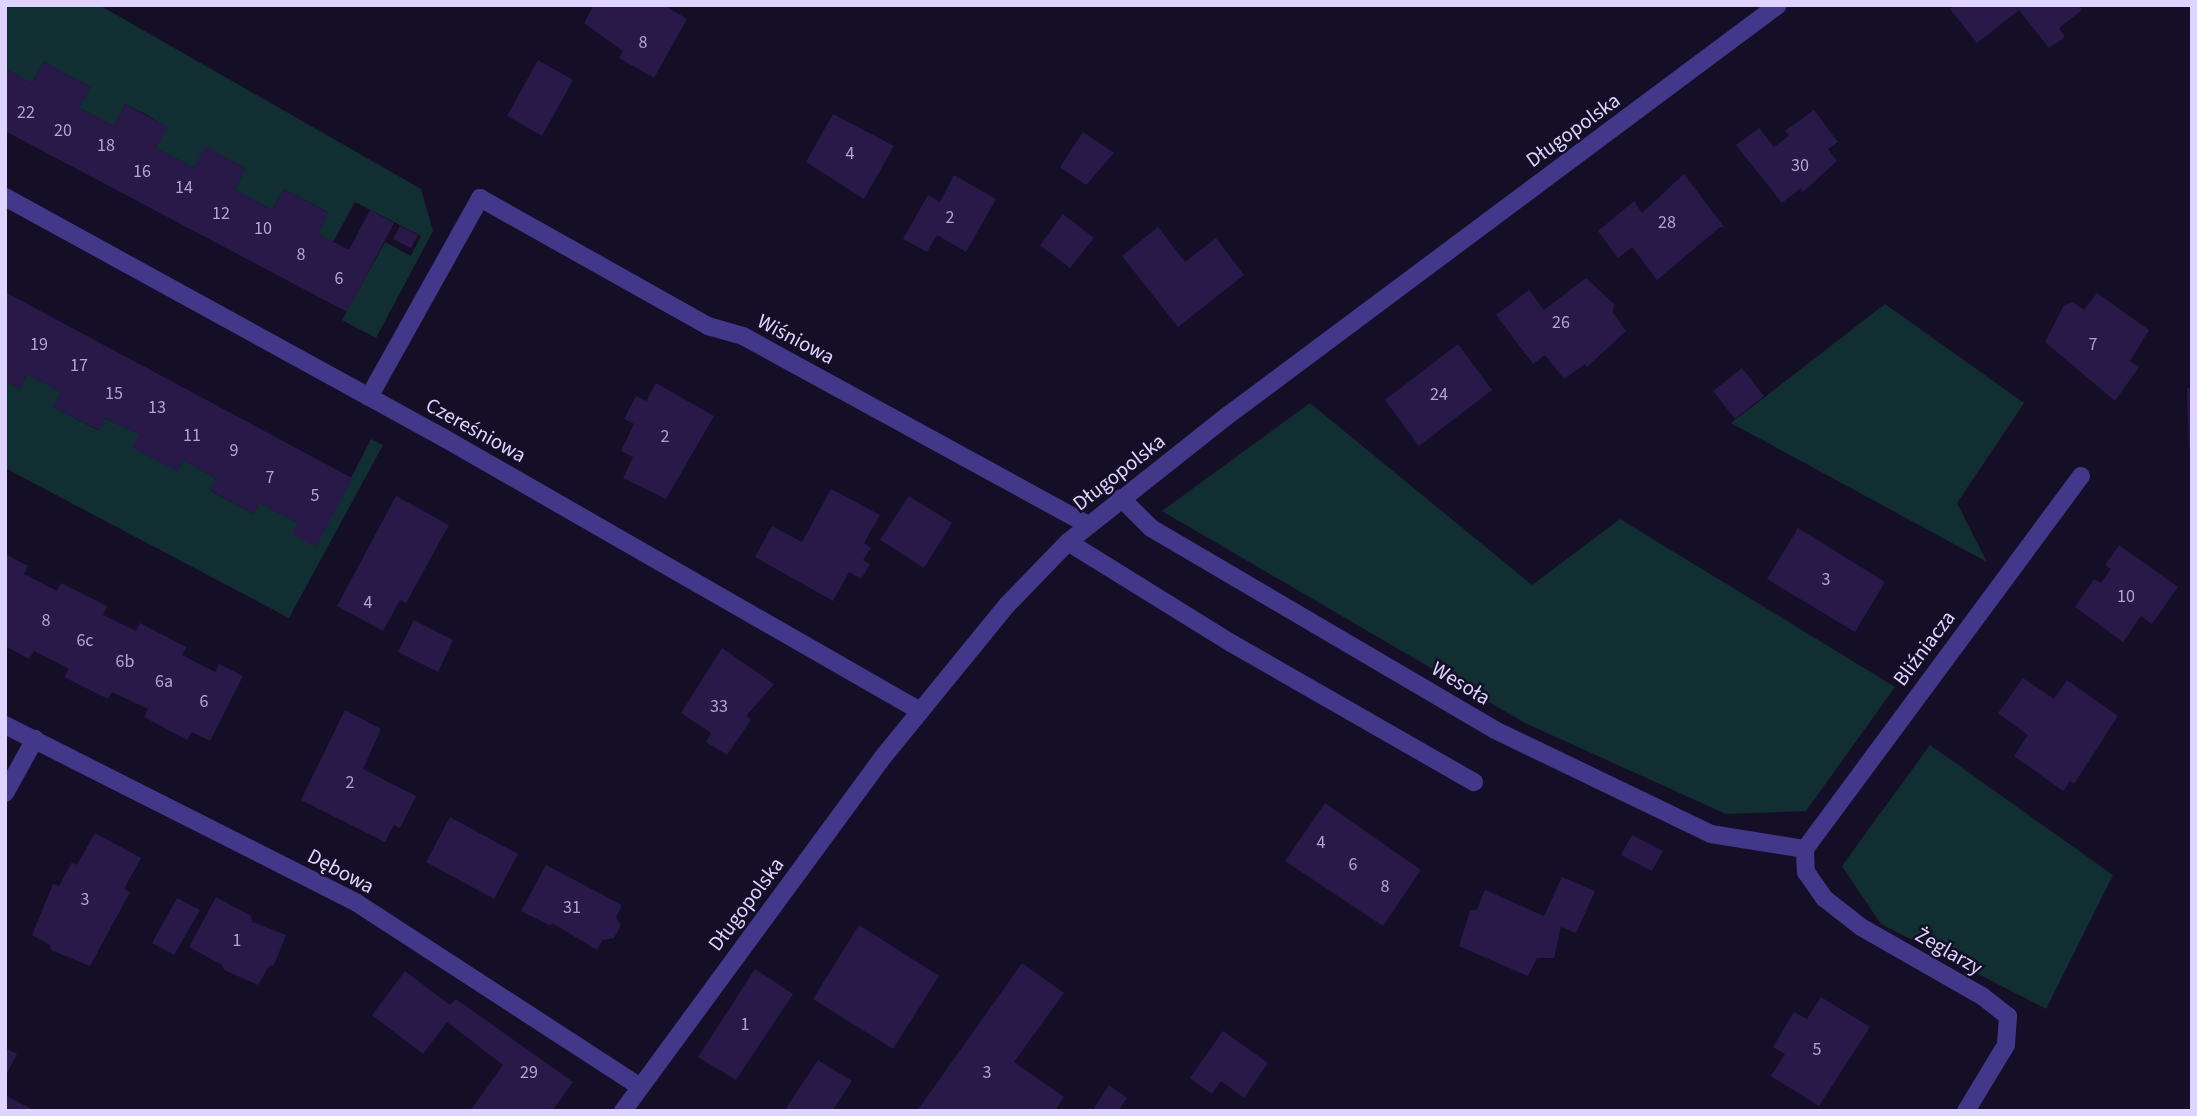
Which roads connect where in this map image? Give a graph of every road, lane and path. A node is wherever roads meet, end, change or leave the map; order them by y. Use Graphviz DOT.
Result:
graph roads {
  1 [pos="1778,5"];
  2 [pos="5,197"];
  3 [pos="369,397"];
  4 [pos="2081,476"];
  5 [pos="1121,498"];
  6 [pos="1088,525"];
  7 [pos="1068,542"];
  8 [pos="920,711"];
  9 [pos="5,725"];
  10 [pos="35,739"];
  11 [pos="1474,782"];
  12 [pos="5,793"];
  13 [pos="1805,849"];
  14 [pos="639,1086"];
  15 [pos="624,1111"];
  16 [pos="1966,1111"];
  1 -- 5 [label="street, Długopolska"];
  2 -- 3 [label="street, Czereśniowa"];
  3 -- 6 [label="street, Wiśniowa"];
  3 -- 8 [label="street, Czereśniowa"];
  4 -- 13 [label="street, Bliźniacza"];
  5 -- 6 [label="street, Długopolska"];
  5 -- 13 [label="street, Wesoła"];
  6 -- 7 [label="street, Długopolska"];
  7 -- 8 [label="street, Długopolska"];
  7 -- 11 [label="street"];
  8 -- 14 [label="street, Długopolska"];
  9 -- 10 [label="street, Dębowa"];
  10 -- 12 [label="street"];
  10 -- 14 [label="street, Dębowa"];
  13 -- 16 [label="street, Żeglarzy"];
  14 -- 15 [label="street, Długopolska"];
}
